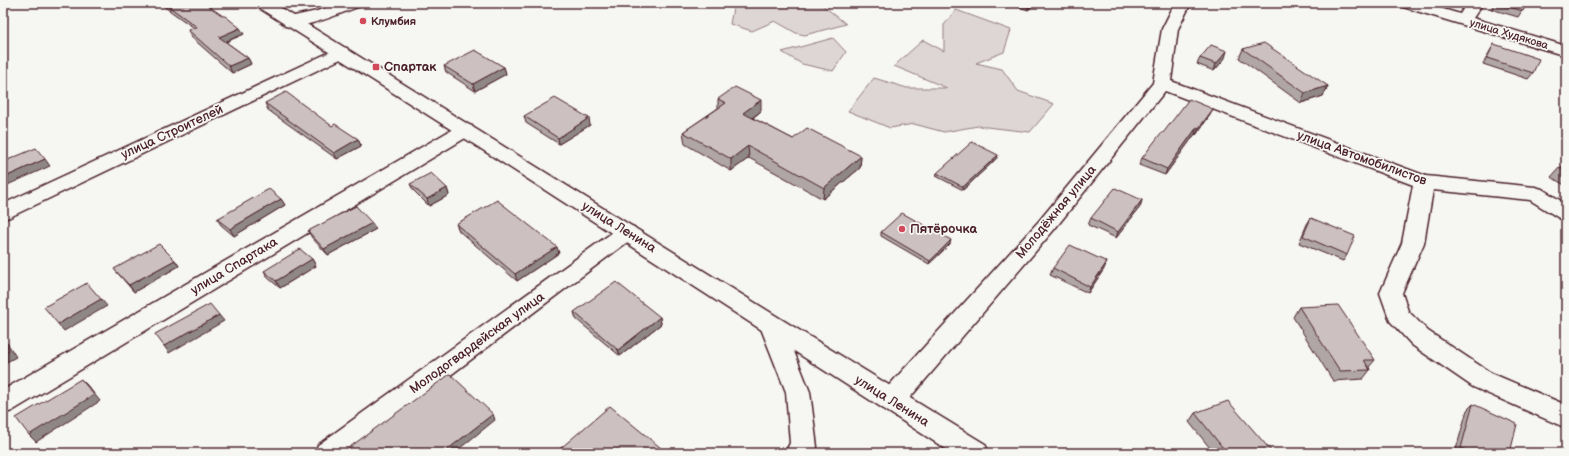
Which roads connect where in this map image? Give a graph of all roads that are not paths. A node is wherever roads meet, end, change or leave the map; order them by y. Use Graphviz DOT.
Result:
graph roads {
  1 [pos="262,3"];
  2 [pos="354,3"];
  3 [pos="1183,3"];
  4 [pos="1406,3"];
  5 [pos="1475,3"];
  6 [pos="1464,20"];
  7 [pos="291,22"];
  8 [pos="1566,51"];
  9 [pos="341,52"];
  10 [pos="1162,84"];
  11 [pos="465,130"];
  12 [pos="1424,182"];
  13 [pos="3,212"];
  14 [pos="1566,213"];
  15 [pos="627,232"];
  16 [pos="772,326"];
  17 [pos="892,400"];
  18 [pos="3,403"];
  19 [pos="1566,417"];
  20 [pos="327,453"];
  21 [pos="798,453"];
  22 [pos="975,453"];
  1 -- 7 [label="main road, улица Ленина"];
  2 -- 7 [label="main road"];
  3 -- 10 [label="street"];
  4 -- 6 [label="street, улица Худякова"];
  5 -- 6 [label="street"];
  6 -- 8 [label="street, улица Худякова"];
  7 -- 9 [label="main road, улица Ленина"];
  9 -- 11 [label="main road, улица Ленина"];
  9 -- 13 [label="street, улица Строителей"];
  10 -- 12 [label="street, улица Автомобилистов"];
  10 -- 17 [label="street, Молодёжная улица"];
  11 -- 15 [label="main road, улица Ленина"];
  11 -- 18 [label="street, улица Спартака"];
  12 -- 14 [label="street, улица Автомобилистов"];
  12 -- 19 [label="street"];
  15 -- 16 [label="main road, улица Ленина"];
  15 -- 20 [label="street, Молодогвардейская улица"];
  16 -- 17 [label="main road, улица Ленина"];
  16 -- 21 [label="street"];
  17 -- 22 [label="main road, улица Ленина"];
}
